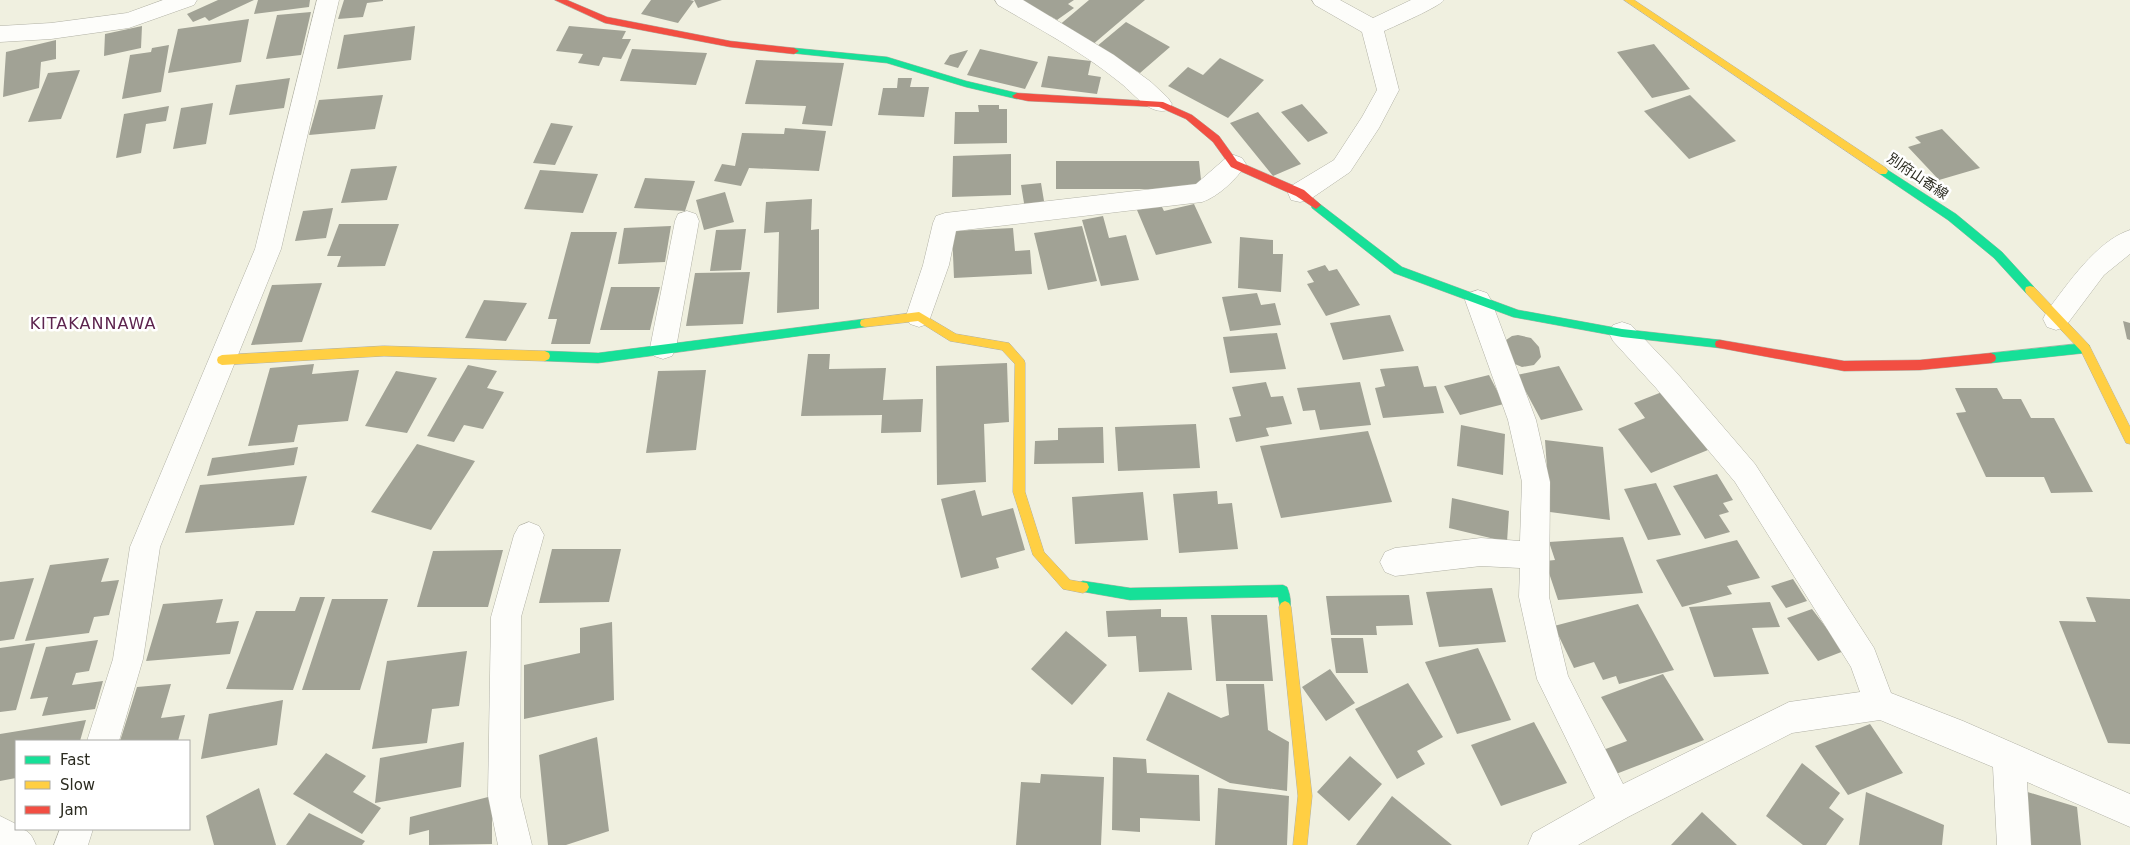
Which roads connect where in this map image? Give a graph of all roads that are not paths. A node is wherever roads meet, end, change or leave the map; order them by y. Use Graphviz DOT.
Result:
graph roads {
  1 [pos="186,0"];
  2 [pos="328,0"];
  3 [pos="559,0"];
  4 [pos="1006,0"];
  5 [pos="1323,0"];
  6 [pos="1433,0"];
  7 [pos="1628,0"];
  8 [pos="1372,28"];
  9 [pos="0,34"];
  10 [pos="1160,104"];
  11 [pos="1234,164"];
  12 [pos="1300,193"];
  13 [pos="687,221"];
  14 [pos="2130,240"];
  15 [pos="1478,300"];
  16 [pos="918,316"];
  17 [pos="2056,319"];
  18 [pos="1622,333"];
  19 [pos="663,348"];
  20 [pos="2084,348"];
  21 [pos="222,360"];
  22 [pos="2130,438"];
  23 [pos="530,535"];
  24 [pos="1534,556"];
  25 [pos="1395,562"];
  26 [pos="1880,704"];
  27 [pos="103,740"];
  28 [pos="2009,758"];
  29 [pos="1616,805"];
  30 [pos="2130,811"];
  31 [pos="76,830"];
  32 [pos="0,833"];
  33 [pos="19,845"];
  34 [pos="71,845"];
  35 [pos="515,845"];
  36 [pos="1300,845"];
  37 [pos="1545,845"];
  38 [pos="2014,845"];
  1 -- 9 [label="street"];
  2 -- 21 [label="street"];
  3 -- 10 [label="street"];
  4 -- 10 [label="street"];
  5 -- 8 [label="street"];
  6 -- 8 [label="street"];
  7 -- 17 [label="street, 別府山香線"];
  8 -- 12 [label="street"];
  10 -- 11 [label="street"];
  11 -- 12 [label="street"];
  11 -- 16 [label="street"];
  12 -- 15 [label="street"];
  13 -- 19 [label="street"];
  14 -- 17 [label="street"];
  15 -- 18 [label="street"];
  15 -- 24 [label="street"];
  16 -- 19 [label="street"];
  16 -- 36 [label="street"];
  17 -- 20 [label="street, 別府山香線"];
  18 -- 20 [label="street"];
  18 -- 26 [label="street"];
  19 -- 21 [label="street"];
  20 -- 22 [label="street, 別府山香線"];
  21 -- 27 [label="street"];
  23 -- 35 [label="street"];
  24 -- 25 [label="street"];
  24 -- 29 [label="street"];
  26 -- 28 [label="street"];
  26 -- 29 [label="street"];
  28 -- 30 [label="street"];
  28 -- 38 [label="street"];
  29 -- 37 [label="street"];
  31 -- 34 [label="street"];
  32 -- 33 [label="street"];
}
